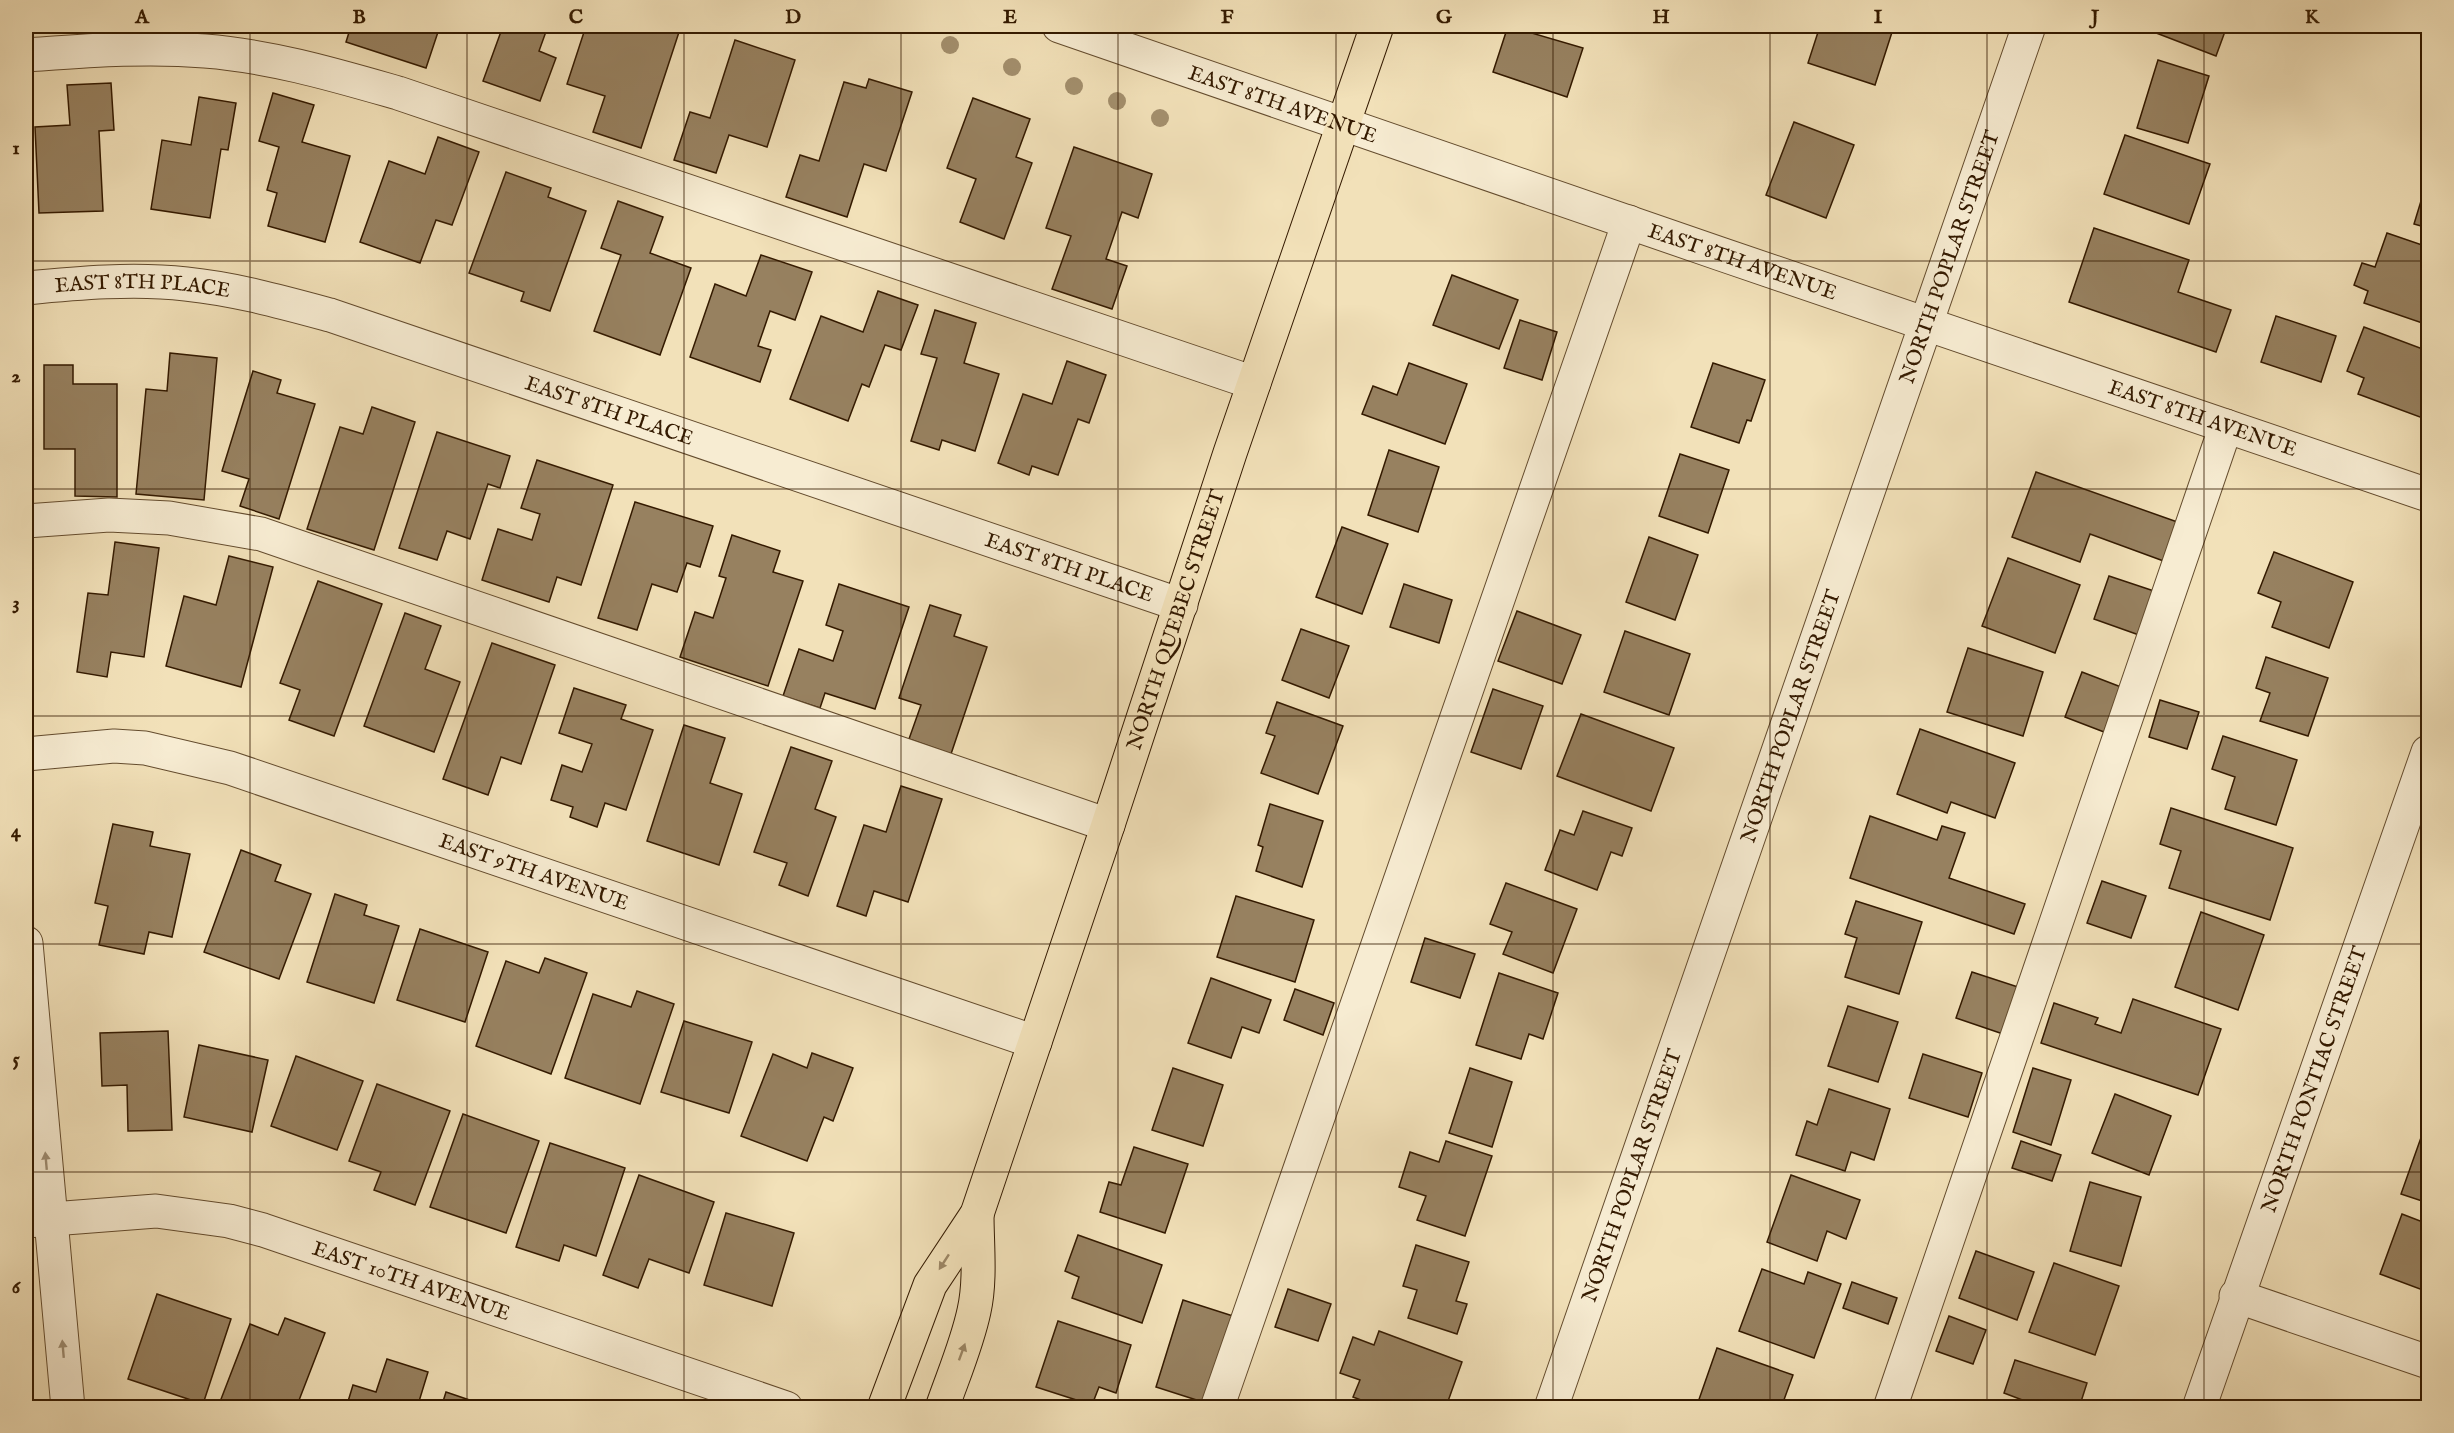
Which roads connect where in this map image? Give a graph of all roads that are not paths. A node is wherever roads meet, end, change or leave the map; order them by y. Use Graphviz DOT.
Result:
graph roads {
  1 [pos="1059,26"];
  2 [pos="1377,26"];
  3 [pos="2029,26"];
  4 [pos="26,55"];
  5 [pos="1342,126"];
  6 [pos="1629,222"];
  7 [pos="26,288"];
  8 [pos="1927,323"];
  9 [pos="1254,383"];
  10 [pos="2226,426"];
  11 [pos="2428,495"];
  12 [pos="26,521"];
  13 [pos="1181,605"];
  14 [pos="2428,752"];
  15 [pos="26,754"];
  16 [pos="1108,825"];
  17 [pos="26,943"];
  18 [pos="1035,1042"];
  19 [pos="977,1214"];
  20 [pos="39,1220"];
  21 [pos="2236,1296"];
  22 [pos="2428,1362"];
  23 [pos="68,1407"];
  24 [pos="786,1407"];
  25 [pos="884,1407"];
  26 [pos="942,1407"];
  27 [pos="1216,1407"];
  28 [pos="1551,1407"];
  29 [pos="1890,1407"];
  30 [pos="2199,1407"];
  1 -- 5 [label="street, EAST 8TH AVENUE"];
  2 -- 5 [label="main road, NORTH QUEBEC STREET"];
  3 -- 8 [label="street, NORTH POPLAR STREET"];
  4 -- 9 [label="street"];
  5 -- 6 [label="street, EAST 8TH AVENUE"];
  5 -- 9 [label="main road, NORTH QUEBEC STREET"];
  6 -- 8 [label="street, EAST 8TH AVENUE"];
  6 -- 27 [label="street"];
  7 -- 13 [label="street, EAST 8TH PLACE"];
  8 -- 10 [label="street, EAST 8TH AVENUE"];
  8 -- 28 [label="street, NORTH POPLAR STREET"];
  9 -- 13 [label="main road, NORTH QUEBEC STREET"];
  10 -- 11 [label="street, EAST 8TH AVENUE"];
  10 -- 29 [label="street"];
  12 -- 16 [label="street"];
  13 -- 16 [label="main road, NORTH QUEBEC STREET"];
  14 -- 21 [label="street, NORTH PONTIAC STREET"];
  15 -- 18 [label="street, EAST 9TH AVENUE"];
  16 -- 18 [label="main road, NORTH QUEBEC STREET"];
  20 -- 17 [label="street, one-way"];
  18 -- 19 [label="main road, NORTH QUEBEC STREET"];
  19 -- 25 [label="main road, NORTH QUEBEC STREET, one-way"];
  26 -- 19 [label="main road, NORTH QUEBEC STREET, one-way"];
  23 -- 20 [label="street, one-way"];
  20 -- 24 [label="street, EAST 10TH AVENUE"];
  21 -- 22 [label="street"];
  21 -- 30 [label="street, NORTH PONTIAC STREET"];
}
